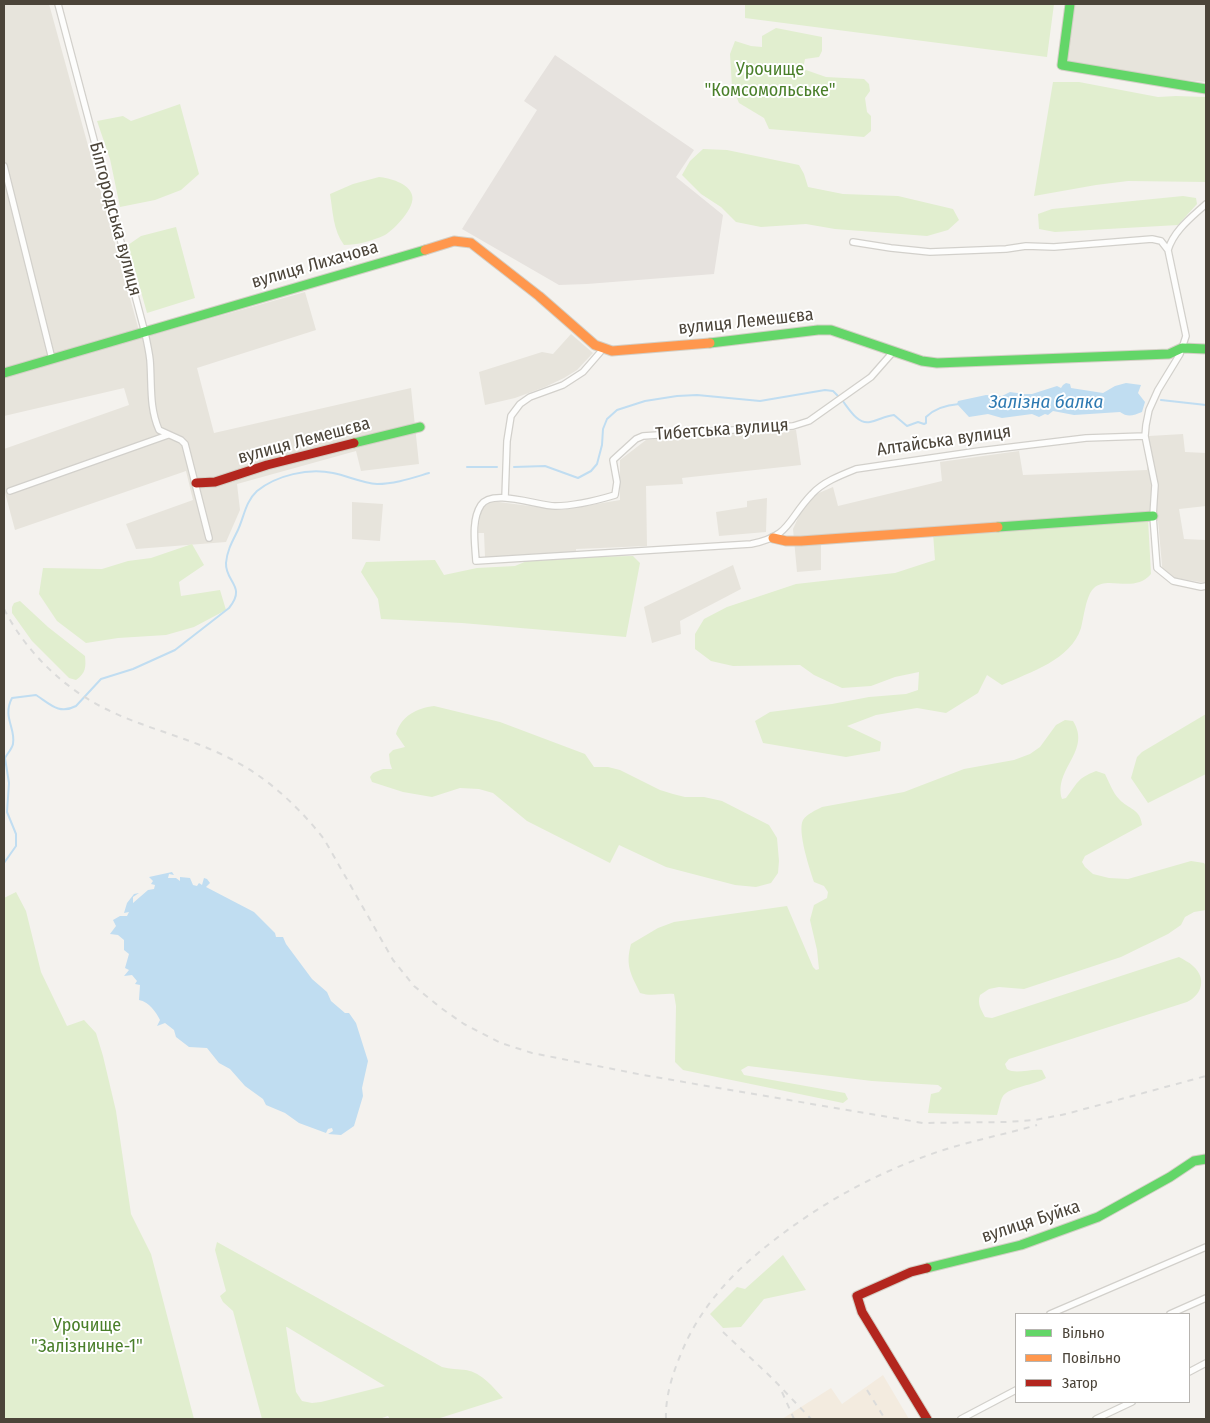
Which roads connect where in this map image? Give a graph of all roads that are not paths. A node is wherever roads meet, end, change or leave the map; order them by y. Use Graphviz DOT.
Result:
graph roads {
  1 [pos="58,4"];
  2 [pos="1070,4"];
  3 [pos="1206,89"];
  4 [pos="4,166"];
  5 [pos="1206,204"];
  6 [pos="852,242"];
  7 [pos="1168,250"];
  8 [pos="145,333"];
  9 [pos="1182,348"];
  10 [pos="602,349"];
  11 [pos="1206,349"];
  12 [pos="893,352"];
  13 [pos="52,359"];
  14 [pos="4,372"];
  15 [pos="420,427"];
  16 [pos="166,434"];
  17 [pos="1145,436"];
  18 [pos="196,483"];
  19 [pos="10,491"];
  20 [pos="506,498"];
  21 [pos="1153,516"];
  22 [pos="209,538"];
  23 [pos="773,538"];
  24 [pos="476,561"];
  25 [pos="1206,586"];
  26 [pos="1206,1159"];
  27 [pos="1206,1247"];
  28 [pos="1206,1298"];
  29 [pos="1052,1313"];
  30 [pos="1172,1313"];
  31 [pos="1206,1363"];
  32 [pos="1190,1371"];
  33 [pos="1015,1391"];
  34 [pos="1130,1403"];
  35 [pos="927,1419"];
  36 [pos="961,1419"];
  37 [pos="1096,1419"];
  1 -- 8 [label="street, Білгородська вулиця"];
  2 -- 3 [label="street"];
  4 -- 13 [label="street"];
  5 -- 7 [label="street"];
  6 -- 7 [label="street"];
  7 -- 9 [label="street"];
  8 -- 10 [label="street, вулиця Лихачова"];
  8 -- 13 [label="street, вулиця Лихачова"];
  8 -- 16 [label="street, Білгородська вулиця"];
  9 -- 11 [label="street, вулиця Лемешєва"];
  9 -- 12 [label="street, вулиця Лемешєва"];
  9 -- 17 [label="street"];
  10 -- 12 [label="street, вулиця Лемешєва"];
  10 -- 20 [label="street"];
  12 -- 20 [label="street, Тибетська вулиця"];
  13 -- 14 [label="street, вулиця Лихачова"];
  15 -- 18 [label="street, вулиця Лемешєва"];
  16 -- 18 [label="street"];
  16 -- 19 [label="street"];
  17 -- 21 [label="street"];
  17 -- 23 [label="street, Алтайська вулиця"];
  18 -- 22 [label="street"];
  20 -- 24 [label="street, Тибетська вулиця"];
  21 -- 23 [label="street, Алтайська вулиця"];
  21 -- 25 [label="street"];
  23 -- 24 [label="street, Алтайська вулиця"];
  26 -- 35 [label="street, вулиця Буйка"];
  27 -- 29 [label="street"];
  28 -- 30 [label="street"];
  31 -- 32 [label="street"];
  33 -- 36 [label="street"];
  34 -- 37 [label="street"];
}
